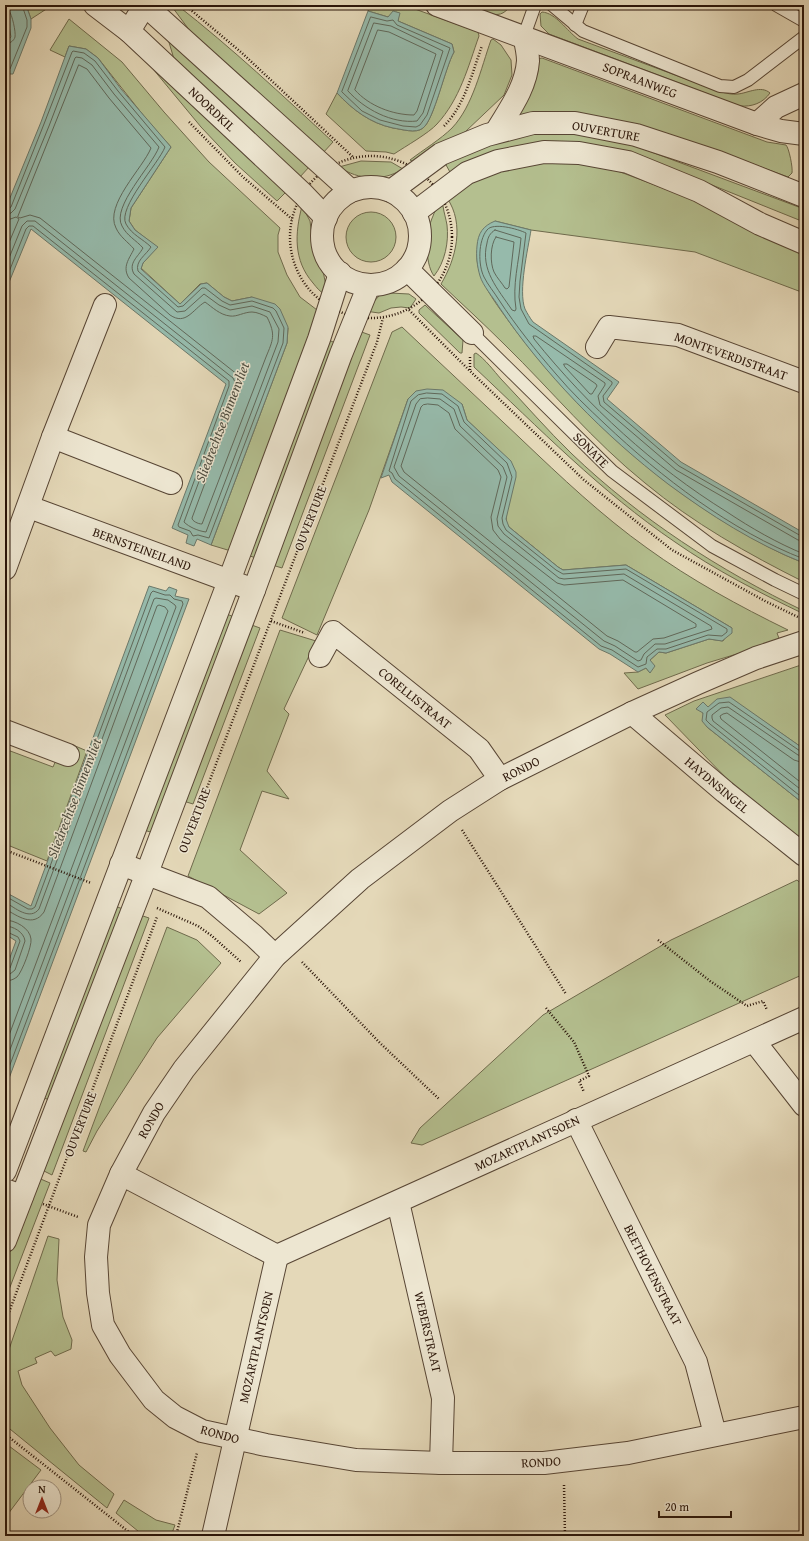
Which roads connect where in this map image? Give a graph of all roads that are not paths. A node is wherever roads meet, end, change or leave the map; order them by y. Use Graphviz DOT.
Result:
graph roads {
  1 [pos="95,5"];
  2 [pos="145,5"];
  3 [pos="437,5"];
  4 [pos="535,5"];
  5 [pos="552,5"];
  6 [pos="583,5"];
  7 [pos="776,5"];
  8 [pos="804,22"];
  9 [pos="575,25"];
  10 [pos="129,31"];
  11 [pos="524,36"];
  12 [pos="804,37"];
  13 [pos="804,94"];
  14 [pos="757,124"];
  15 [pos="496,132"];
  16 [pos="804,134"];
  17 [pos="351,191"];
  18 [pos="391,191"];
  19 [pos="804,196"];
  20 [pos="414,213"];
  21 [pos="326,218"];
  22 [pos="804,243"];
  23 [pos="407,269"];
  24 [pos="340,273"];
  25 [pos="370,285"];
  26 [pos="105,305"];
  27 [pos="472,332"];
  28 [pos="597,347"];
  29 [pos="804,382"];
  30 [pos="54,437"];
  31 [pos="171,483"];
  32 [pos="29,507"];
  33 [pos="5,569"];
  34 [pos="229,581"];
  35 [pos="254,590"];
  36 [pos="804,594"];
  37 [pos="804,642"];
  38 [pos="324,650"];
  39 [pos="632,713"];
  40 [pos="5,731"];
  41 [pos="68,755"];
  42 [pos="500,779"];
  43 [pos="804,855"];
  44 [pos="121,864"];
  45 [pos="147,873"];
  46 [pos="281,951"];
  47 [pos="804,1018"];
  48 [pos="754,1041"];
  49 [pos="804,1105"];
  50 [pos="585,1116"];
  51 [pos="5,1171"];
  52 [pos="121,1174"];
  53 [pos="14,1193"];
  54 [pos="398,1202"];
  55 [pos="5,1241"];
  56 [pos="277,1256"];
  57 [pos="804,1417"];
  58 [pos="715,1434"];
  59 [pos="235,1439"];
  60 [pos="441,1463"];
  61 [pos="213,1536"];
  1 -- 10 [label="street, NOORDKIL"];
  2 -- 10 [label="street"];
  2 -- 17 [label="street"];
  3 -- 11 [label="street, SOPRAANWEG"];
  4 -- 11 [label="lane"];
  5 -- 9 [label="lane"];
  6 -- 9 [label="lane"];
  7 -- 8 [label="lane"];
  9 -- 12 [label="lane"];
  10 -- 21 [label="street, NOORDKIL"];
  11 -- 14 [label="street, SOPRAANWEG"];
  11 -- 15 [label="street"];
  13 -- 14 [label="street"];
  14 -- 16 [label="street, SOPRAANWEG"];
  15 -- 18 [label="street, OUVERTURE"];
  15 -- 19 [label="street, OUVERTURE"];
  17 -- 18 [label="street"];
  17 -- 21 [label="street"];
  18 -- 20 [label="street"];
  20 -- 22 [label="street, OUVERTURE"];
  20 -- 23 [label="street"];
  21 -- 24 [label="street"];
  23 -- 25 [label="street"];
  23 -- 27 [label="street, SONATE"];
  24 -- 25 [label="street"];
  24 -- 34 [label="street"];
  25 -- 35 [label="street, OUVERTURE"];
  26 -- 30 [label="street"];
  27 -- 36 [label="lane, SONATE"];
  28 -- 29 [label="street, MONTEVERDISTRAAT"];
  30 -- 31 [label="street"];
  30 -- 32 [label="street"];
  32 -- 33 [label="street"];
  32 -- 34 [label="street, BERNSTEINEILAND"];
  34 -- 35 [label="street, BERNSTEINEILAND"];
  34 -- 44 [label="street"];
  35 -- 45 [label="street, OUVERTURE"];
  37 -- 39 [label="street, RONDO"];
  38 -- 42 [label="street, CORELLISTRAAT"];
  39 -- 42 [label="street, RONDO"];
  39 -- 43 [label="street, HAYDNSINGEL"];
  40 -- 41 [label="street"];
  42 -- 46 [label="street, RONDO"];
  44 -- 45 [label="street"];
  44 -- 51 [label="street"];
  45 -- 46 [label="street"];
  45 -- 53 [label="street, OUVERTURE"];
  46 -- 52 [label="street, RONDO"];
  47 -- 48 [label="street, MOZARTPLANTSOEN"];
  48 -- 49 [label="street"];
  48 -- 50 [label="street, MOZARTPLANTSOEN"];
  50 -- 54 [label="street, MOZARTPLANTSOEN"];
  50 -- 58 [label="street, BEETHOVENSTRAAT"];
  52 -- 56 [label="street"];
  52 -- 59 [label="street, RONDO"];
  53 -- 55 [label="street, OUVERTURE"];
  54 -- 56 [label="street, MOZARTPLANTSOEN"];
  54 -- 60 [label="street, WEBERSTRAAT"];
  56 -- 59 [label="street, MOZARTPLANTSOEN"];
  57 -- 58 [label="street, RONDO"];
  58 -- 60 [label="street, RONDO"];
  59 -- 60 [label="street, RONDO"];
  59 -- 61 [label="street, MOZARTPLANTSOEN"];
}
